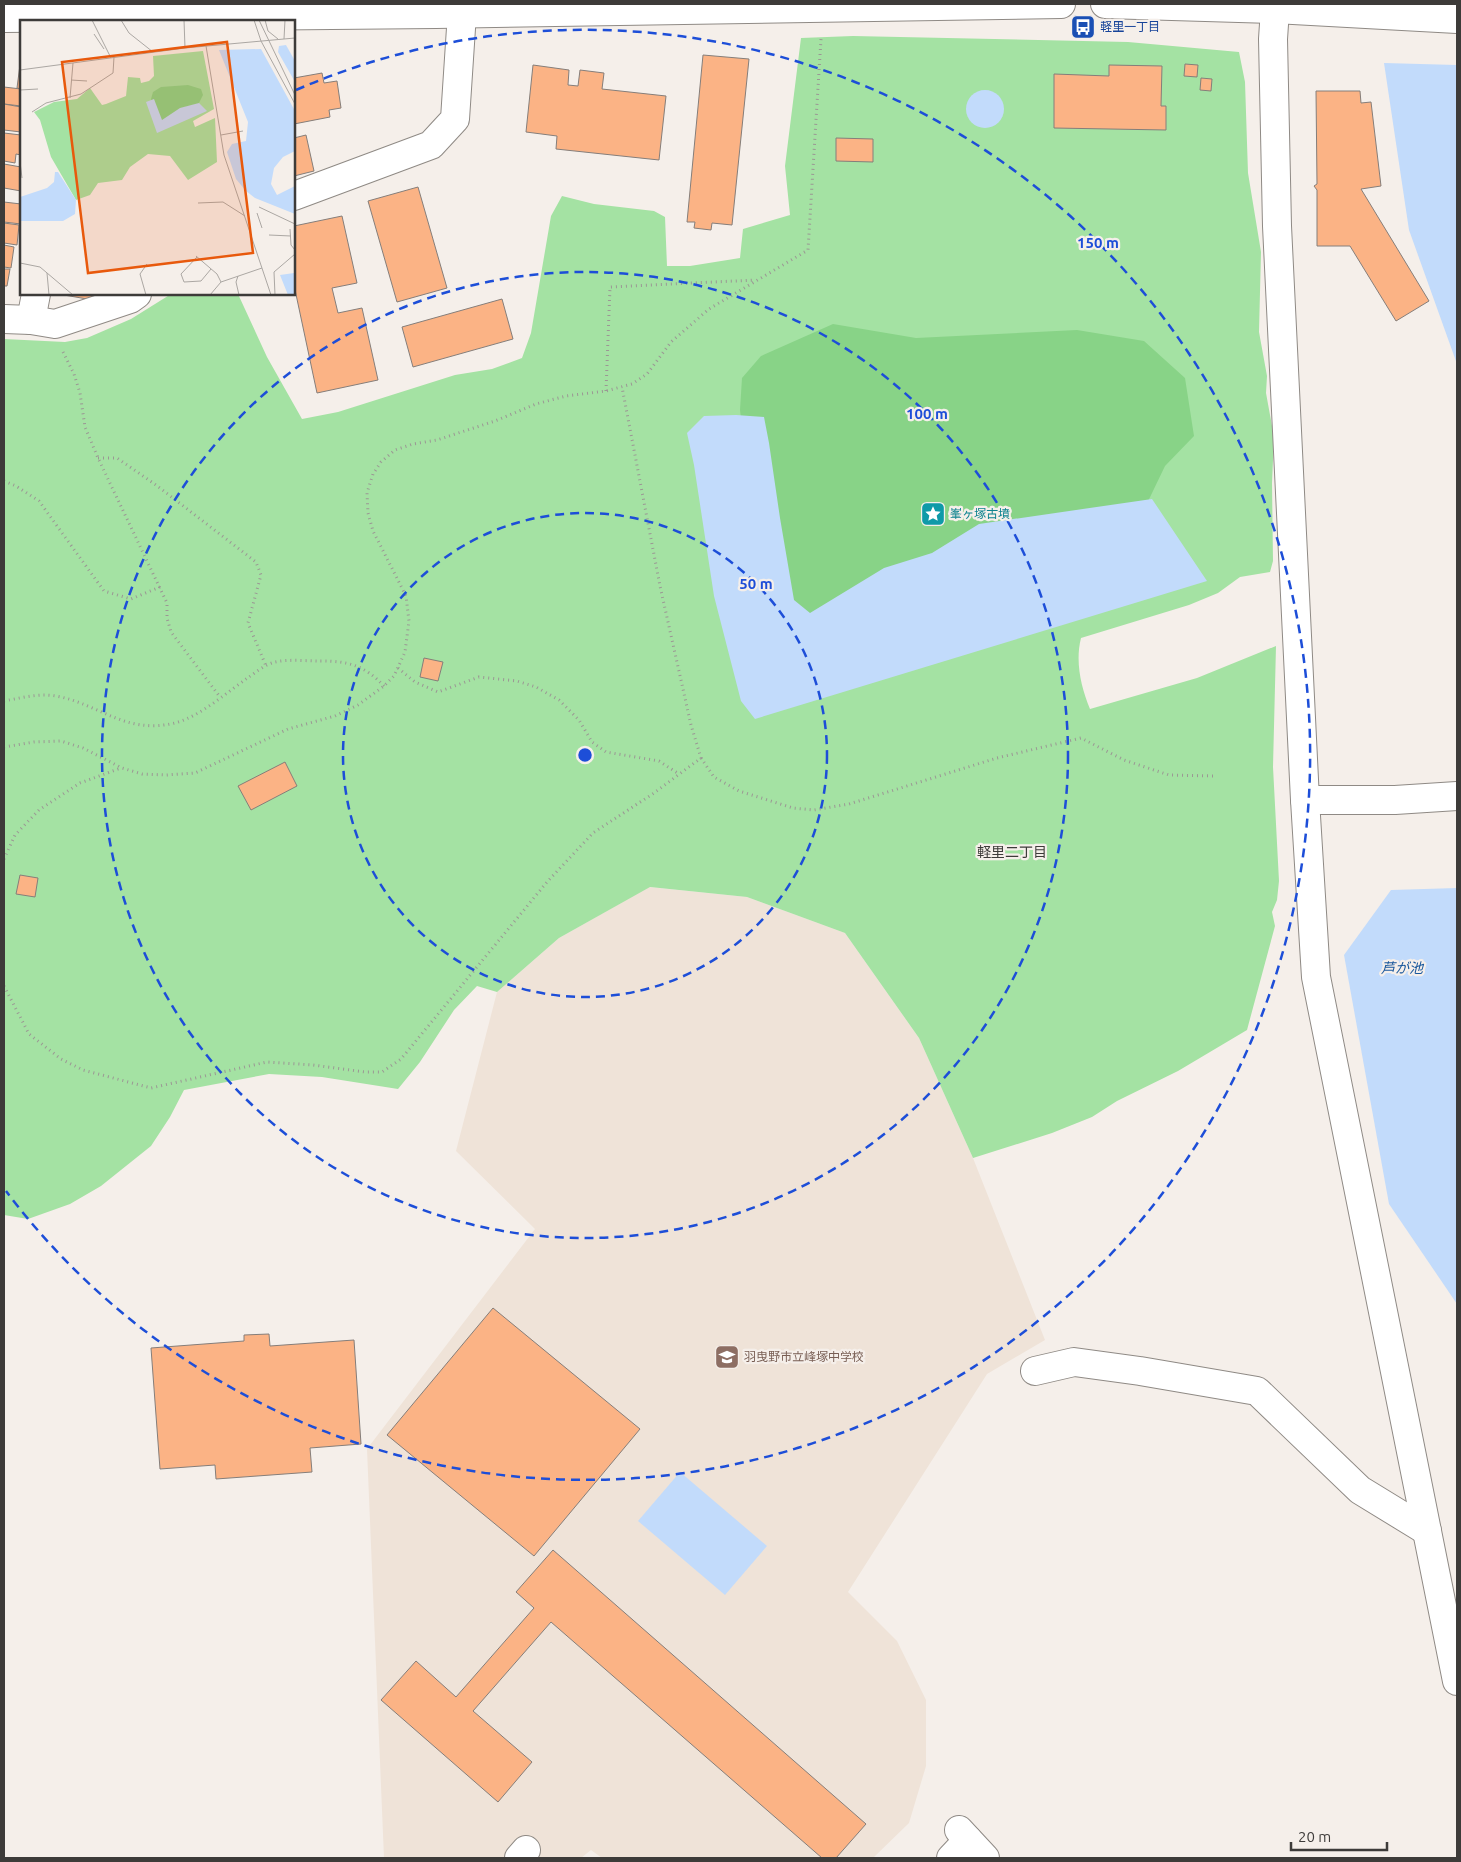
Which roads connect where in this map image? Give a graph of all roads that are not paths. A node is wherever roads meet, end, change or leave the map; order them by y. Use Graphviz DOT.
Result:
graph roads {
  1 [pos="1061,4"];
  2 [pos="1105,4"];
  3 [pos="802,5"];
  4 [pos="440,9"];
  5 [pos="1276,9"];
  6 [pos="4,18"];
  7 [pos="93,19"];
  8 [pos="1457,19"];
  9 [pos="295,196"];
  10 [pos="36,295"];
  11 [pos="136,295"];
  12 [pos="4,319"];
  13 [pos="31,320"];
  14 [pos="1457,796"];
  15 [pos="1305,800"];
  16 [pos="1035,1371"];
  17 [pos="1427,1531"];
  18 [pos="1447,1580"];
  19 [pos="1457,1681"];
  1 -- 3 [label="street"];
  2 -- 5 [label="street"];
  3 -- 4 [label="street"];
  4 -- 7 [label="street"];
  4 -- 9 [label="street"];
  5 -- 8 [label="street"];
  5 -- 15 [label="street"];
  6 -- 7 [label="street"];
  10 -- 13 [label="street"];
  11 -- 13 [label="street"];
  12 -- 13 [label="street"];
  14 -- 15 [label="street"];
  15 -- 17 [label="street"];
  16 -- 17 [label="street"];
  17 -- 18 [label="street"];
  18 -- 19 [label="street"];
}
